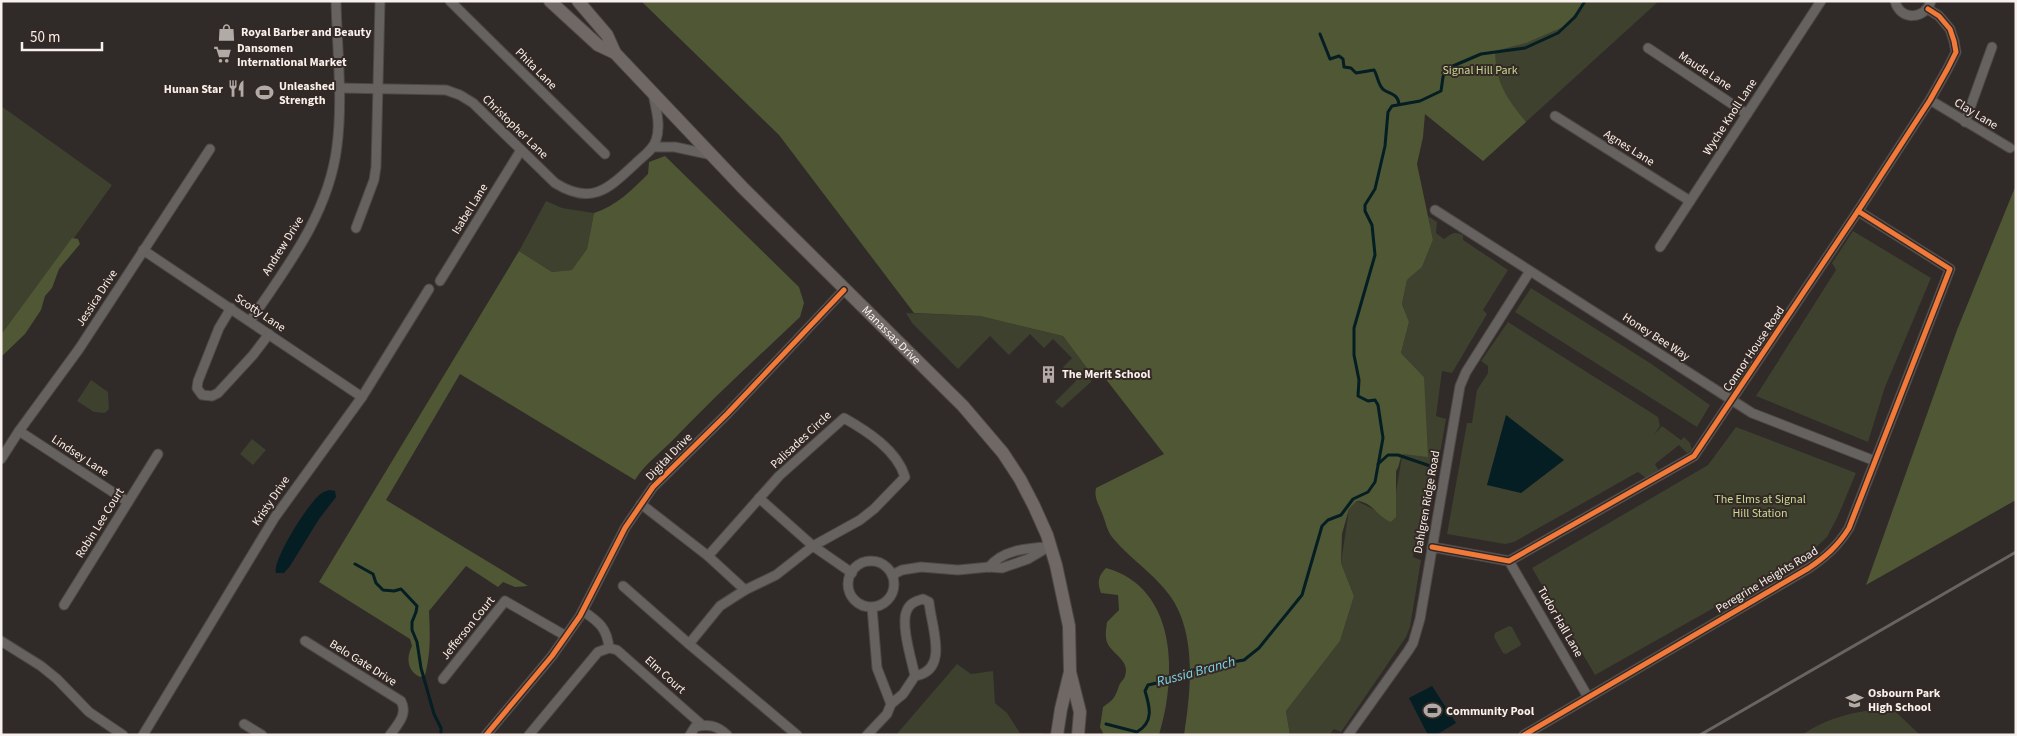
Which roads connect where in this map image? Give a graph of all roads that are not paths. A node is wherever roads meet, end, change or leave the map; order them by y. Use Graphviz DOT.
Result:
graph roads {
  1 [pos="336,1"];
  2 [pos="380,1"];
  3 [pos="450,1"];
  4 [pos="550,1"];
  5 [pos="578,1"];
  6 [pos="1821,1"];
  7 [pos="1895,1"];
  8 [pos="1929,5"];
  9 [pos="1992,47"];
  10 [pos="1648,48"];
  11 [pos="615,53"];
  12 [pos="338,88"];
  13 [pos="378,88"];
  14 [pos="653,94"];
  15 [pos="1930,100"];
  16 [pos="1747,114"];
  17 [pos="1555,116"];
  18 [pos="1965,122"];
  19 [pos="653,147"];
  20 [pos="210,148"];
  21 [pos="2010,148"];
  22 [pos="521,150"];
  23 [pos="605,154"];
  24 [pos="712,155"];
  25 [pos="1690,202"];
  26 [pos="1435,210"];
  27 [pos="1858,211"];
  28 [pos="356,228"];
  29 [pos="1660,246"];
  30 [pos="143,250"];
  31 [pos="1530,271"];
  32 [pos="440,282"];
  33 [pos="429,288"];
  34 [pos="844,290"];
  35 [pos="231,308"];
  36 [pos="250,321"];
  37 [pos="269,334"];
  38 [pos="362,398"];
  39 [pos="1732,401"];
  40 [pos="19,431"];
  41 [pos="158,454"];
  42 [pos="1,459"];
  43 [pos="1875,461"];
  44 [pos="759,498"];
  45 [pos="128,502"];
  46 [pos="641,504"];
  47 [pos="813,546"];
  48 [pos="1050,546"];
  49 [pos="1432,548"];
  50 [pos="708,556"];
  51 [pos="1509,560"];
  52 [pos="852,573"];
  53 [pos="892,575"];
  54 [pos="623,586"];
  55 [pos="745,590"];
  56 [pos="64,605"];
  57 [pos="872,607"];
  58 [pos="583,611"];
  59 [pos="566,636"];
  60 [pos="1,641"];
  61 [pos="305,641"];
  62 [pos="689,644"];
  63 [pos="609,648"];
  64 [pos="1070,672"];
  65 [pos="915,676"];
  66 [pos="443,679"];
  67 [pos="1588,697"];
  68 [pos="891,704"];
  69 [pos="244,724"];
  70 [pos="702,725"];
  71 [pos="123,735"];
  72 [pos="143,735"];
  73 [pos="262,735"];
  74 [pos="390,735"];
  75 [pos="486,735"];
  76 [pos="529,735"];
  77 [pos="690,735"];
  78 [pos="727,735"];
  79 [pos="797,735"];
  80 [pos="867,735"];
  81 [pos="1057,735"];
  82 [pos="1078,735"];
  83 [pos="1348,735"];
  84 [pos="1524,735"];
  1 -- 12 [label="street, Andrew Drive"];
  2 -- 13 [label="street"];
  3 -- 23 [label="street, Phita Lane"];
  4 -- 11 [label="main road, Manassas Drive"];
  5 -- 11 [label="main road, Manassas Drive"];
  6 -- 16 [label="street, Wyche Knoll Lane"];
  7 -- 8 [label="street"];
  8 -- 15 [label="street, Connor House Road"];
  9 -- 18 [label="street"];
  10 -- 16 [label="street, Maude Lane"];
  11 -- 14 [label="main road, Manassas Drive"];
  12 -- 13 [label="street, Christopher Lane"];
  12 -- 36 [label="street, Andrew Drive"];
  13 -- 22 [label="street, Christopher Lane"];
  13 -- 28 [label="street"];
  14 -- 19 [label="street"];
  14 -- 24 [label="main road, Manassas Drive"];
  15 -- 18 [label="street, Clay Lane"];
  15 -- 27 [label="street, Connor House Road"];
  16 -- 25 [label="street, Wyche Knoll Lane"];
  17 -- 25 [label="street, Agnes Lane"];
  18 -- 21 [label="street, Clay Lane"];
  19 -- 22 [label="street, Christopher Lane"];
  19 -- 24 [label="street"];
  20 -- 30 [label="street, Jessica Drive"];
  22 -- 32 [label="street, Isabel Lane"];
  24 -- 34 [label="main road, Manassas Drive"];
  25 -- 29 [label="street, Wyche Knoll Lane"];
  26 -- 31 [label="street, Honey Bee Way"];
  27 -- 39 [label="street, Connor House Road"];
  27 -- 43 [label="street, Peregrine Heights Road"];
  30 -- 35 [label="street, Scotty Lane"];
  30 -- 40 [label="street, Jessica Drive"];
  31 -- 39 [label="street, Honey Bee Way"];
  31 -- 49 [label="street, Dahlgren Ridge Road"];
  33 -- 38 [label="street, Kristy Drive"];
  34 -- 46 [label="street, Digital Drive"];
  34 -- 48 [label="main road, Manassas Drive"];
  35 -- 36 [label="street, Scotty Lane"];
  35 -- 37 [label="street"];
  36 -- 37 [label="street, Scotty Lane"];
  37 -- 38 [label="street, Scotty Lane"];
  38 -- 72 [label="street, Kristy Drive"];
  39 -- 43 [label="street, Honey Bee Way"];
  39 -- 51 [label="street, Connor House Road"];
  40 -- 42 [label="street, Jessica Drive"];
  40 -- 45 [label="street, Lindsey Lane"];
  41 -- 45 [label="street, Robin Lee Court"];
  43 -- 67 [label="street, Peregrine Heights Road"];
  44 -- 47 [label="street"];
  44 -- 47 [label="street, Palisades Circle"];
  44 -- 50 [label="street, Palisades Circle"];
  45 -- 56 [label="street, Robin Lee Court"];
  46 -- 50 [label="street"];
  46 -- 58 [label="street, Digital Drive"];
  47 -- 52 [label="street"];
  47 -- 55 [label="street, Palisades Circle"];
  48 -- 53 [label="street"];
  48 -- 64 [label="main road, Manassas Drive"];
  49 -- 51 [label="street"];
  49 -- 83 [label="street, Dahlgren Ridge Road"];
  50 -- 55 [label="street"];
  51 -- 67 [label="street, Tudor Hall Lane"];
  52 -- 53 [label="street"];
  52 -- 57 [label="street"];
  53 -- 57 [label="street"];
  54 -- 62 [label="street"];
  55 -- 62 [label="street, Palisades Circle"];
  57 -- 68 [label="street"];
  58 -- 59 [label="street, Digital Drive"];
  58 -- 63 [label="street"];
  59 -- 66 [label="street, Jefferson Court"];
  59 -- 75 [label="street, Digital Drive"];
  60 -- 71 [label="street"];
  61 -- 74 [label="street, Belo Gate Drive"];
  62 -- 79 [label="street"];
  63 -- 70 [label="street, Elm Court"];
  63 -- 76 [label="street"];
  64 -- 81 [label="main road, Manassas Drive"];
  64 -- 82 [label="main road, Manassas Drive"];
  65 -- 65 [label="street"];
  65 -- 68 [label="street"];
  67 -- 84 [label="street, Peregrine Heights Road"];
  68 -- 80 [label="street"];
  69 -- 73 [label="street"];
  70 -- 77 [label="street"];
  70 -- 78 [label="street, Elm Court"];
}
